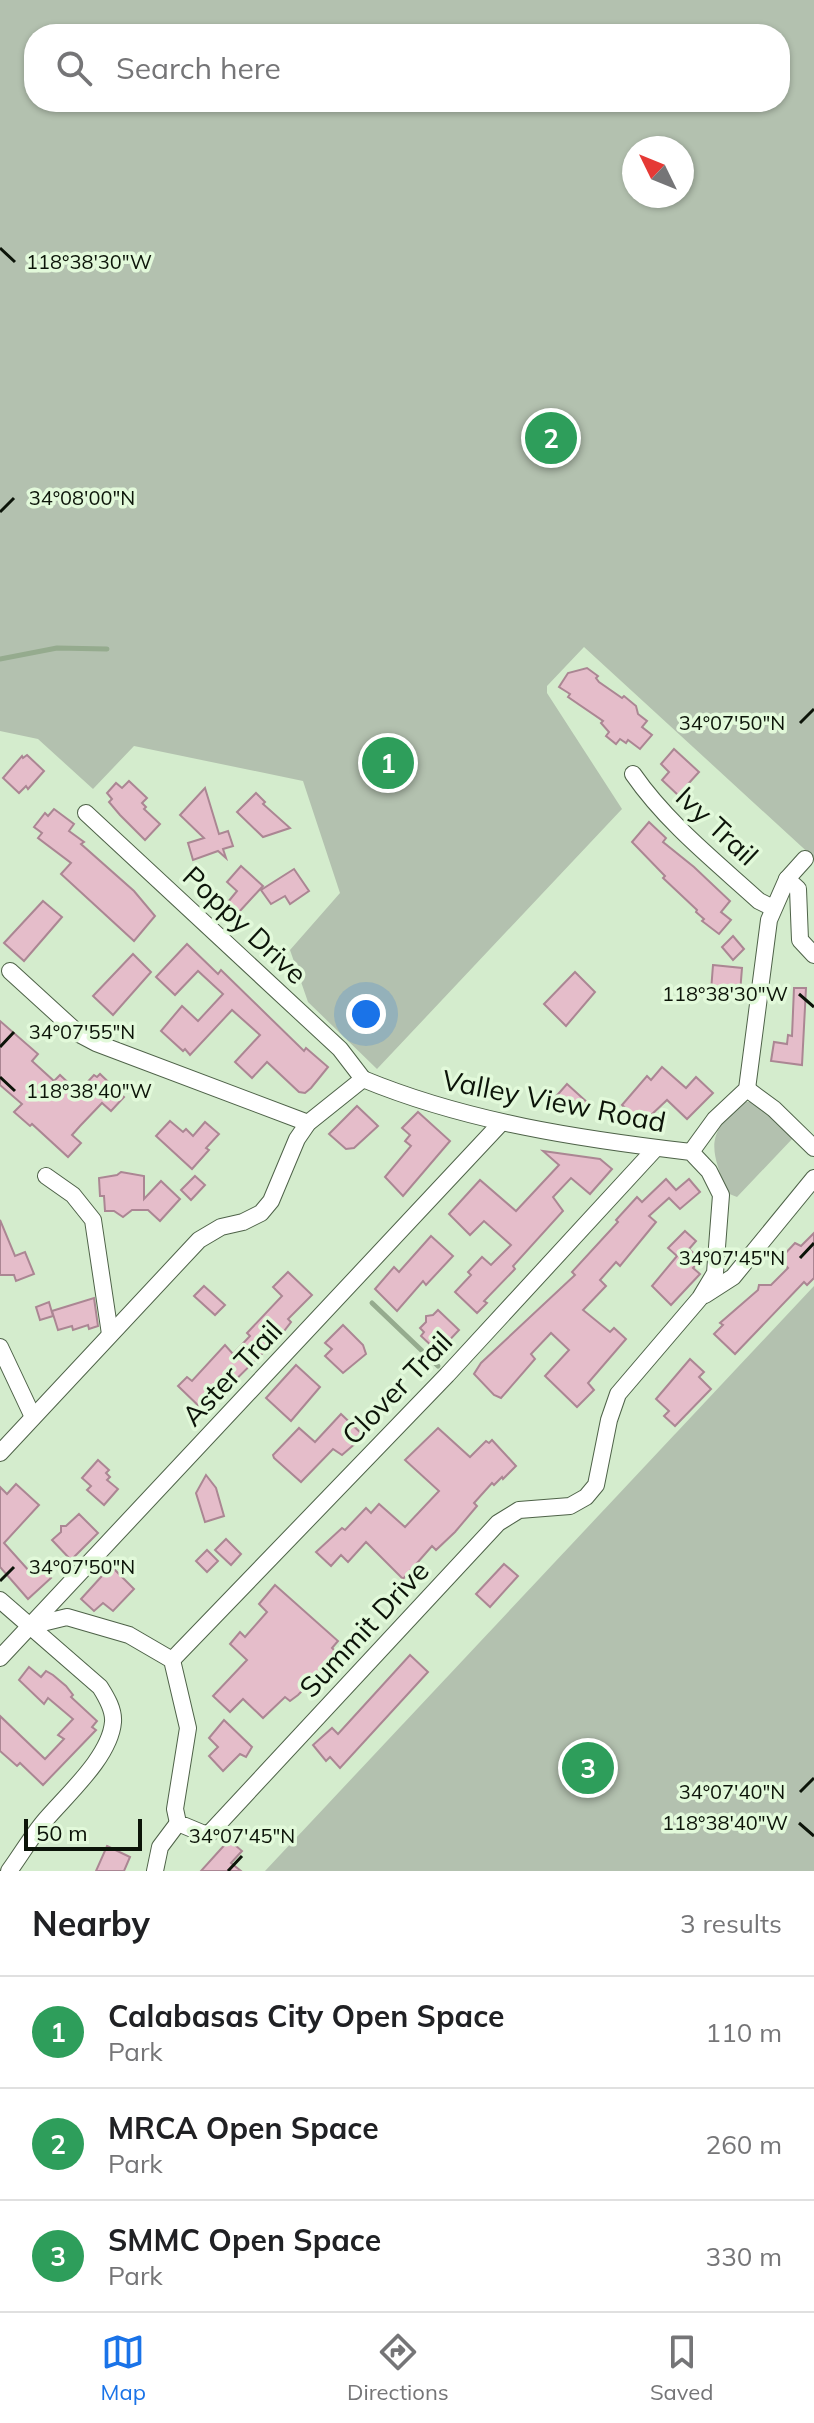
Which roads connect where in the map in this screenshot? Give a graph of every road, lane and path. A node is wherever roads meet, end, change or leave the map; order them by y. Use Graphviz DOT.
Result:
graph roads {
  1 [pos="633,774"];
  2 [pos="86,813"];
  3 [pos="805,859"];
  4 [pos="787,879"];
  5 [pos="773,908"];
  6 [pos="814,955"];
  7 [pos="10,971"];
  8 [pos="363,1079"];
  9 [pos="747,1089"];
  10 [pos="308,1123"];
  11 [pos="501,1123"];
  12 [pos="656,1148"];
  13 [pos="814,1148"];
  14 [pos="691,1152"];
  15 [pos="46,1176"];
  16 [pos="814,1178"];
  17 [pos="721,1195"];
  18 [pos="700,1298"];
  19 [pos="110,1334"];
  20 [pos="0,1347"];
  21 [pos="33,1417"];
  22 [pos="0,1453"];
  23 [pos="0,1600"];
  24 [pos="30,1626"];
  25 [pos="0,1658"];
  26 [pos="172,1660"];
  27 [pos="178,1823"];
  28 [pos="9,1871"];
  29 [pos="155,1871"];
  1 -- 5 [label="street, Ivy Trail"];
  2 -- 8 [label="street, Poppy Drive"];
  3 -- 4 [label="street"];
  4 -- 5 [label="street"];
  4 -- 6 [label="street, Ivy Trail"];
  5 -- 9 [label="street"];
  7 -- 10 [label="street"];
  8 -- 10 [label="street"];
  8 -- 11 [label="street, Valley View Road"];
  9 -- 13 [label="street"];
  9 -- 14 [label="street"];
  10 -- 19 [label="street"];
  11 -- 12 [label="street, Valley View Road"];
  11 -- 24 [label="street, Aster Trail"];
  12 -- 14 [label="street, Valley View Road"];
  12 -- 26 [label="street, Clover Trail"];
  14 -- 17 [label="street, Valley View Road"];
  15 -- 19 [label="street"];
  16 -- 18 [label="street"];
  17 -- 18 [label="street, Summit Drive"];
  18 -- 27 [label="street, Summit Drive"];
  19 -- 21 [label="street"];
  20 -- 21 [label="street"];
  21 -- 22 [label="street"];
  23 -- 24 [label="street"];
  24 -- 25 [label="street, Aster Trail"];
  24 -- 26 [label="street"];
  24 -- 28 [label="street"];
  26 -- 27 [label="street"];
  27 -- 29 [label="street"];
}
